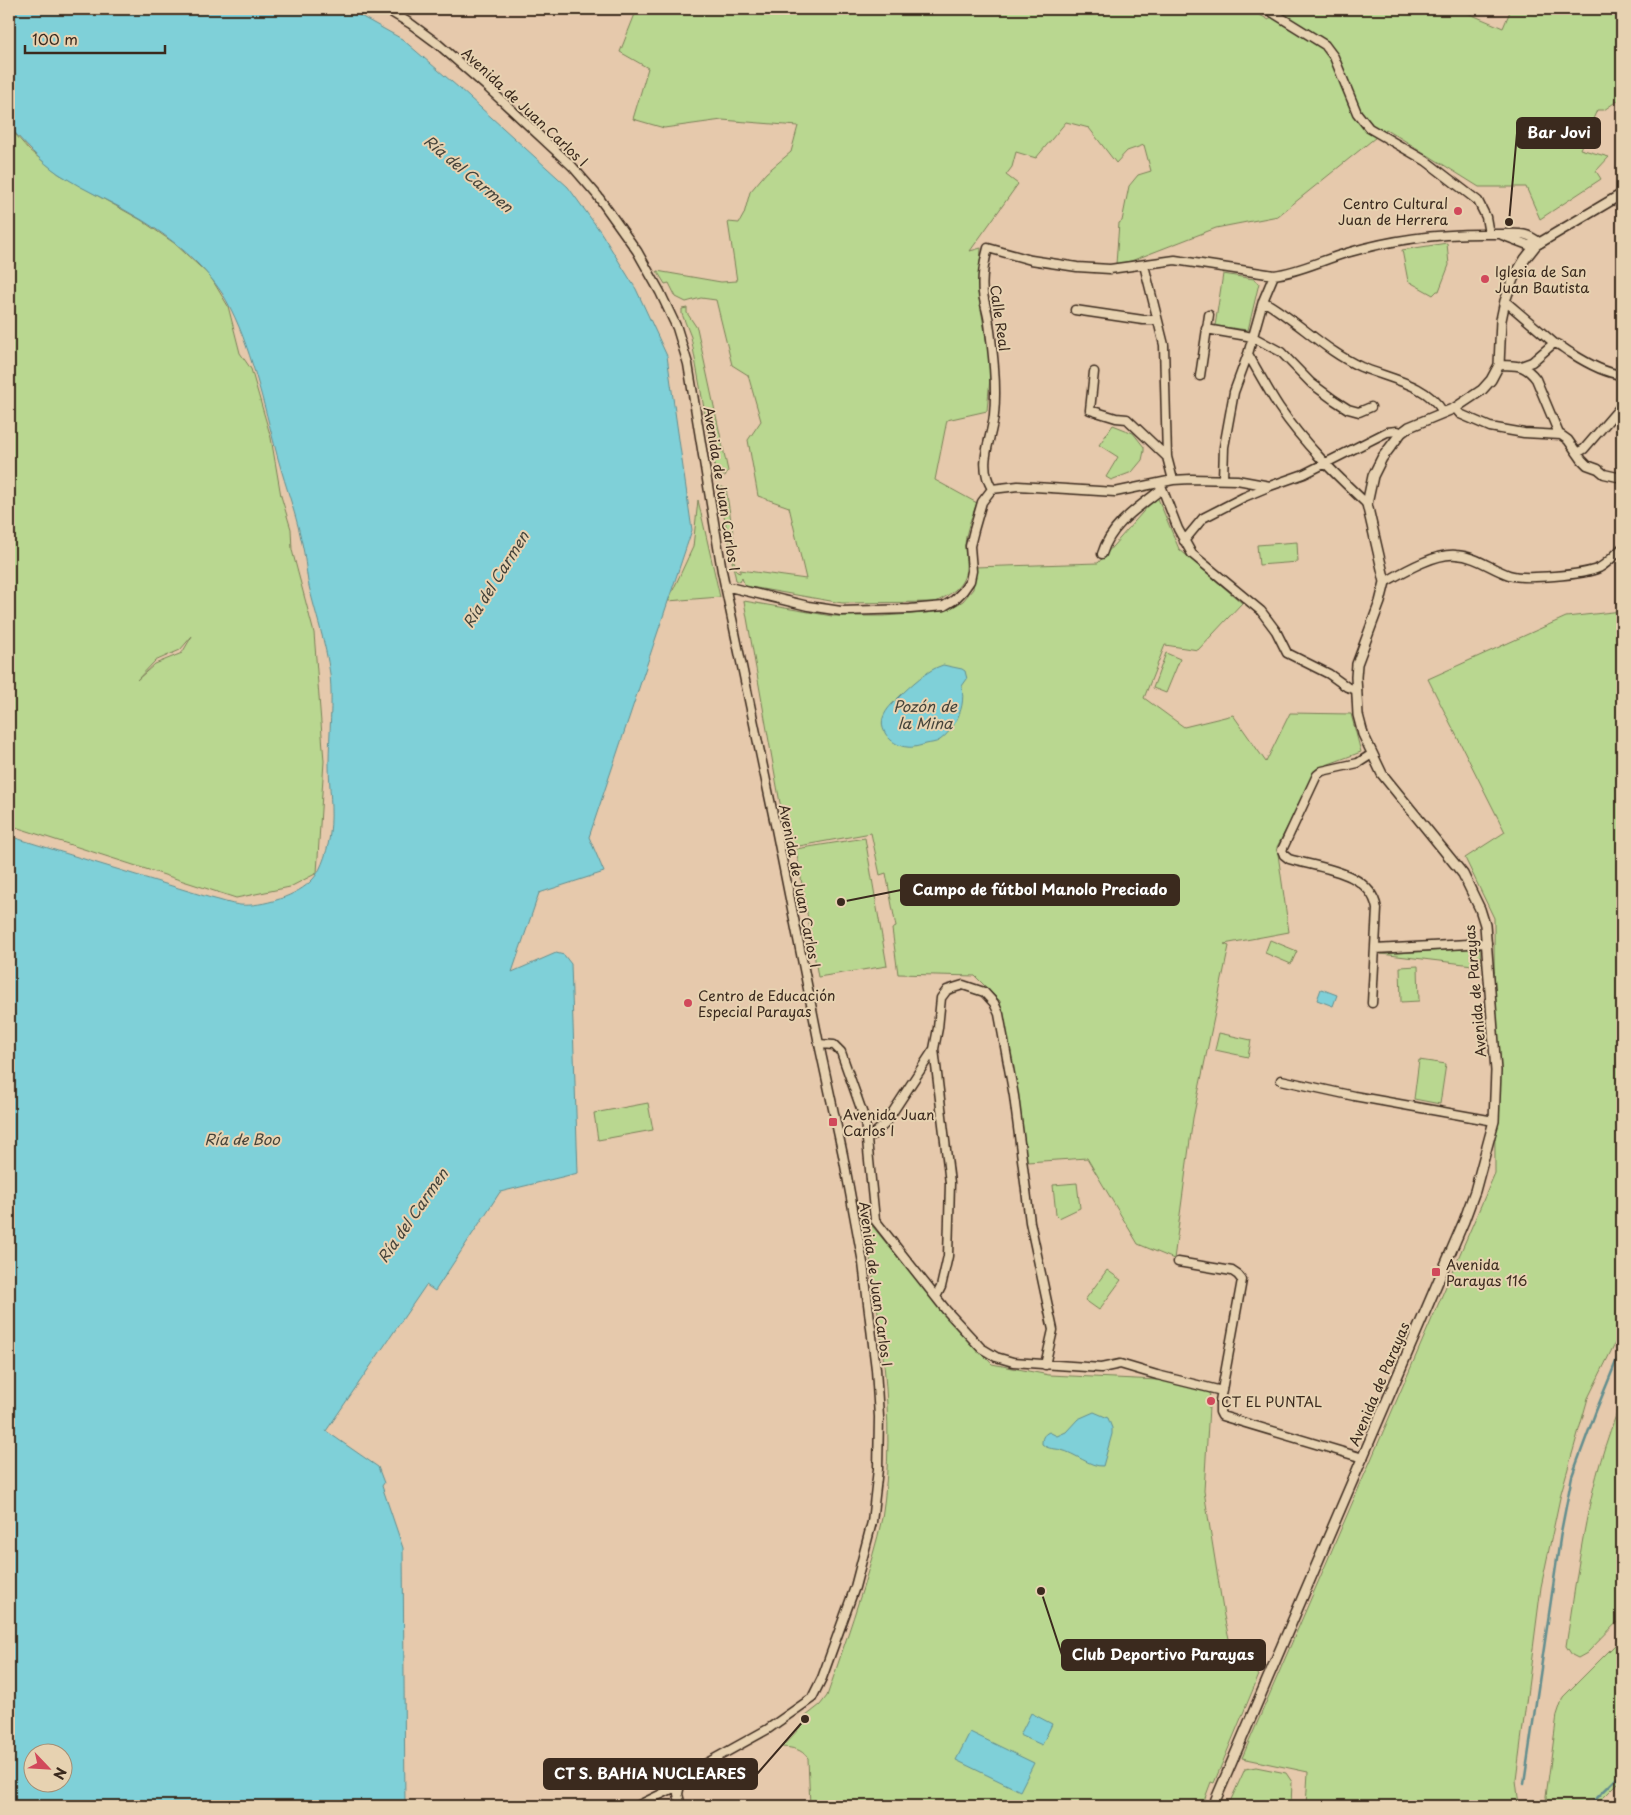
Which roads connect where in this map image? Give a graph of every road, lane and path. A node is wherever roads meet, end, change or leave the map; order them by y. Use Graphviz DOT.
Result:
graph roads {
  1 [pos="386,9"];
  2 [pos="1267,9"];
  3 [pos="1622,194"];
  4 [pos="1489,234"];
  5 [pos="1500,234"];
  6 [pos="1519,242"];
  7 [pos="1538,244"];
  8 [pos="1523,262"];
  9 [pos="1144,265"];
  10 [pos="1274,275"];
  11 [pos="1263,301"];
  12 [pos="1505,301"];
  13 [pos="1075,310"];
  14 [pos="1209,314"];
  15 [pos="1157,320"];
  16 [pos="1206,329"];
  17 [pos="1252,337"];
  18 [pos="1554,343"];
  19 [pos="1248,354"];
  20 [pos="1499,365"];
  21 [pos="1520,366"];
  22 [pos="1094,372"];
  23 [pos="1622,375"];
  24 [pos="1200,376"];
  25 [pos="1622,405"];
  26 [pos="1371,407"];
  27 [pos="1455,408"];
  28 [pos="1443,412"];
  29 [pos="1401,433"];
  30 [pos="1559,434"];
  31 [pos="1577,453"];
  32 [pos="1167,457"];
  33 [pos="1324,464"];
  34 [pos="1622,478"];
  35 [pos="1172,480"];
  36 [pos="1223,480"];
  37 [pos="1161,486"];
  38 [pos="1270,486"];
  39 [pos="992,489"];
  40 [pos="1367,504"];
  41 [pos="1184,541"];
  42 [pos="1622,548"];
  43 [pos="1102,554"];
  44 [pos="1385,582"];
  45 [pos="725,586"];
  46 [pos="1357,690"];
  47 [pos="1372,754"];
  48 [pos="1487,943"];
  49 [pos="1375,950"];
  50 [pos="1372,1003"];
  51 [pos="819,1044"];
  52 [pos="934,1049"];
  53 [pos="1281,1080"];
  54 [pos="1494,1122"];
  55 [pos="868,1139"];
  56 [pos="1178,1262"];
  57 [pos="936,1297"];
  58 [pos="1045,1365"];
  59 [pos="1222,1391"];
  60 [pos="1363,1458"];
  61 [pos="680,1785"];
  62 [pos="637,1806"];
  63 [pos="681,1806"];
  64 [pos="1213,1806"];
  1 -- 45 [label="street, Avenida de Juan Carlos I"];
  2 -- 4 [label="street"];
  3 -- 7 [label="street"];
  4 -- 5 [label="street, Calle Real"];
  4 -- 10 [label="street, Calle Real"];
  5 -- 6 [label="street, Calle Real"];
  5 -- 7 [label="street, Calle Real"];
  6 -- 7 [label="street, Calle Real"];
  6 -- 8 [label="street"];
  7 -- 8 [label="street"];
  8 -- 12 [label="street"];
  9 -- 10 [label="street, Calle Real"];
  9 -- 15 [label="street"];
  9 -- 39 [label="street, Calle Real"];
  10 -- 11 [label="street"];
  11 -- 17 [label="street"];
  11 -- 28 [label="street"];
  12 -- 18 [label="street"];
  12 -- 20 [label="street"];
  13 -- 15 [label="street"];
  14 -- 16 [label="street"];
  15 -- 32 [label="street"];
  16 -- 17 [label="street"];
  16 -- 24 [label="street"];
  17 -- 19 [label="street"];
  17 -- 26 [label="street"];
  18 -- 21 [label="street"];
  18 -- 23 [label="street"];
  19 -- 33 [label="street"];
  19 -- 36 [label="street"];
  20 -- 21 [label="street"];
  20 -- 27 [label="street, Avenida de Parayas"];
  21 -- 30 [label="street"];
  22 -- 32 [label="street"];
  25 -- 31 [label="street"];
  27 -- 28 [label="street, Avenida de Parayas"];
  27 -- 30 [label="street"];
  28 -- 29 [label="street, Avenida de Parayas"];
  29 -- 33 [label="street"];
  29 -- 40 [label="street, Avenida de Parayas"];
  30 -- 31 [label="street"];
  31 -- 34 [label="street"];
  32 -- 35 [label="street"];
  33 -- 38 [label="street"];
  33 -- 40 [label="street"];
  35 -- 36 [label="street"];
  35 -- 37 [label="street"];
  36 -- 38 [label="street"];
  37 -- 39 [label="street"];
  37 -- 41 [label="street"];
  37 -- 43 [label="street"];
  38 -- 41 [label="street"];
  39 -- 45 [label="street"];
  40 -- 44 [label="street, Avenida de Parayas"];
  41 -- 46 [label="street"];
  42 -- 44 [label="street"];
  44 -- 46 [label="street, Avenida de Parayas"];
  45 -- 51 [label="street, Avenida de Juan Carlos I"];
  46 -- 47 [label="street, Avenida de Parayas"];
  47 -- 48 [label="street, Avenida de Parayas"];
  47 -- 49 [label="street"];
  48 -- 49 [label="street"];
  48 -- 54 [label="street, Avenida de Parayas"];
  49 -- 50 [label="street"];
  51 -- 55 [label="street"];
  51 -- 61 [label="street, Avenida de Juan Carlos I"];
  52 -- 55 [label="street"];
  52 -- 57 [label="street"];
  52 -- 58 [label="street"];
  53 -- 54 [label="street"];
  54 -- 60 [label="street, Avenida de Parayas"];
  55 -- 57 [label="street"];
  56 -- 59 [label="street"];
  57 -- 58 [label="street"];
  58 -- 59 [label="street"];
  59 -- 60 [label="street"];
  60 -- 64 [label="street, Avenida de Parayas"];
  61 -- 62 [label="street, Avenida de Juan Carlos I"];
  61 -- 63 [label="street"];
}
